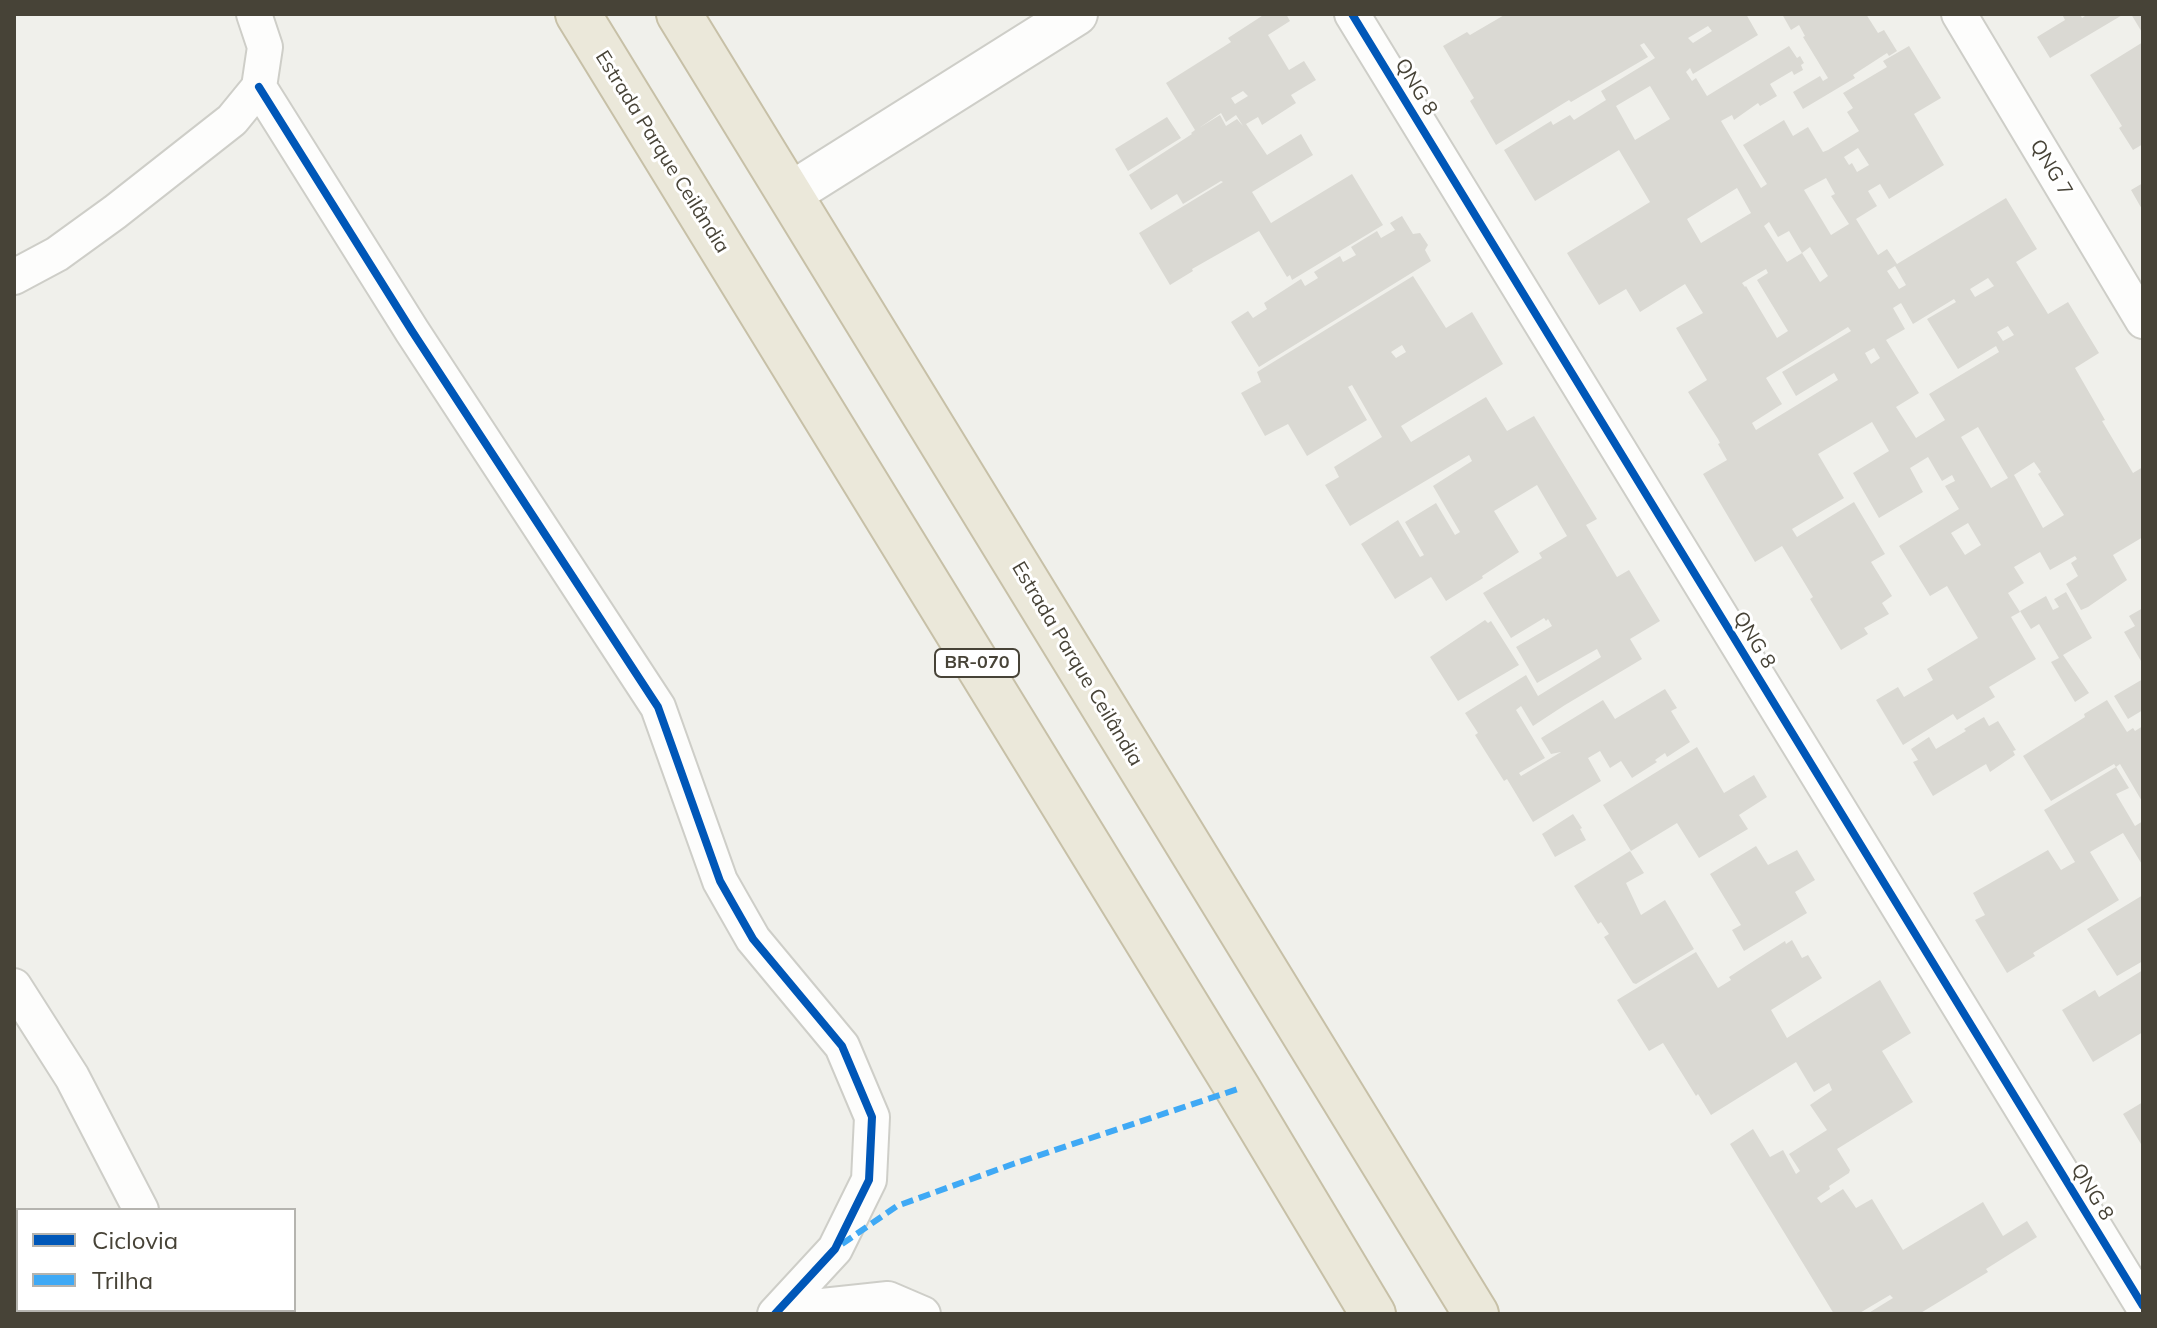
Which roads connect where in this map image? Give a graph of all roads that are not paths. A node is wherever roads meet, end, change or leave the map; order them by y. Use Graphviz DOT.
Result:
graph roads {
  1 [pos="254,14"];
  2 [pos="578,14"];
  3 [pos="679,14"];
  4 [pos="1076,14"];
  5 [pos="1352,14"];
  6 [pos="1959,14"];
  7 [pos="259,87"];
  8 [pos="790,194"];
  9 [pos="14,277"];
  10 [pos="2143,321"];
  11 [pos="14,986"];
  12 [pos="140,1208"];
  13 [pos="2136,1294"];
  14 [pos="775,1314"];
  15 [pos="791,1314"];
  16 [pos="923,1314"];
  17 [pos="1373,1314"];
  18 [pos="1476,1314"];
  1 -- 7 [label="street"];
  2 -- 17 [label="highway, Estrada Parque Ceilândia / BR-070"];
  3 -- 8 [label="highway, Estrada Parque Ceilândia"];
  4 -- 8 [label="street"];
  5 -- 13 [label="street, QNG 8"];
  6 -- 10 [label="street, QNG 7"];
  7 -- 9 [label="street"];
  7 -- 14 [label="street"];
  8 -- 18 [label="highway, Estrada Parque Ceilândia"];
  11 -- 12 [label="street"];
  15 -- 16 [label="street"];
}
